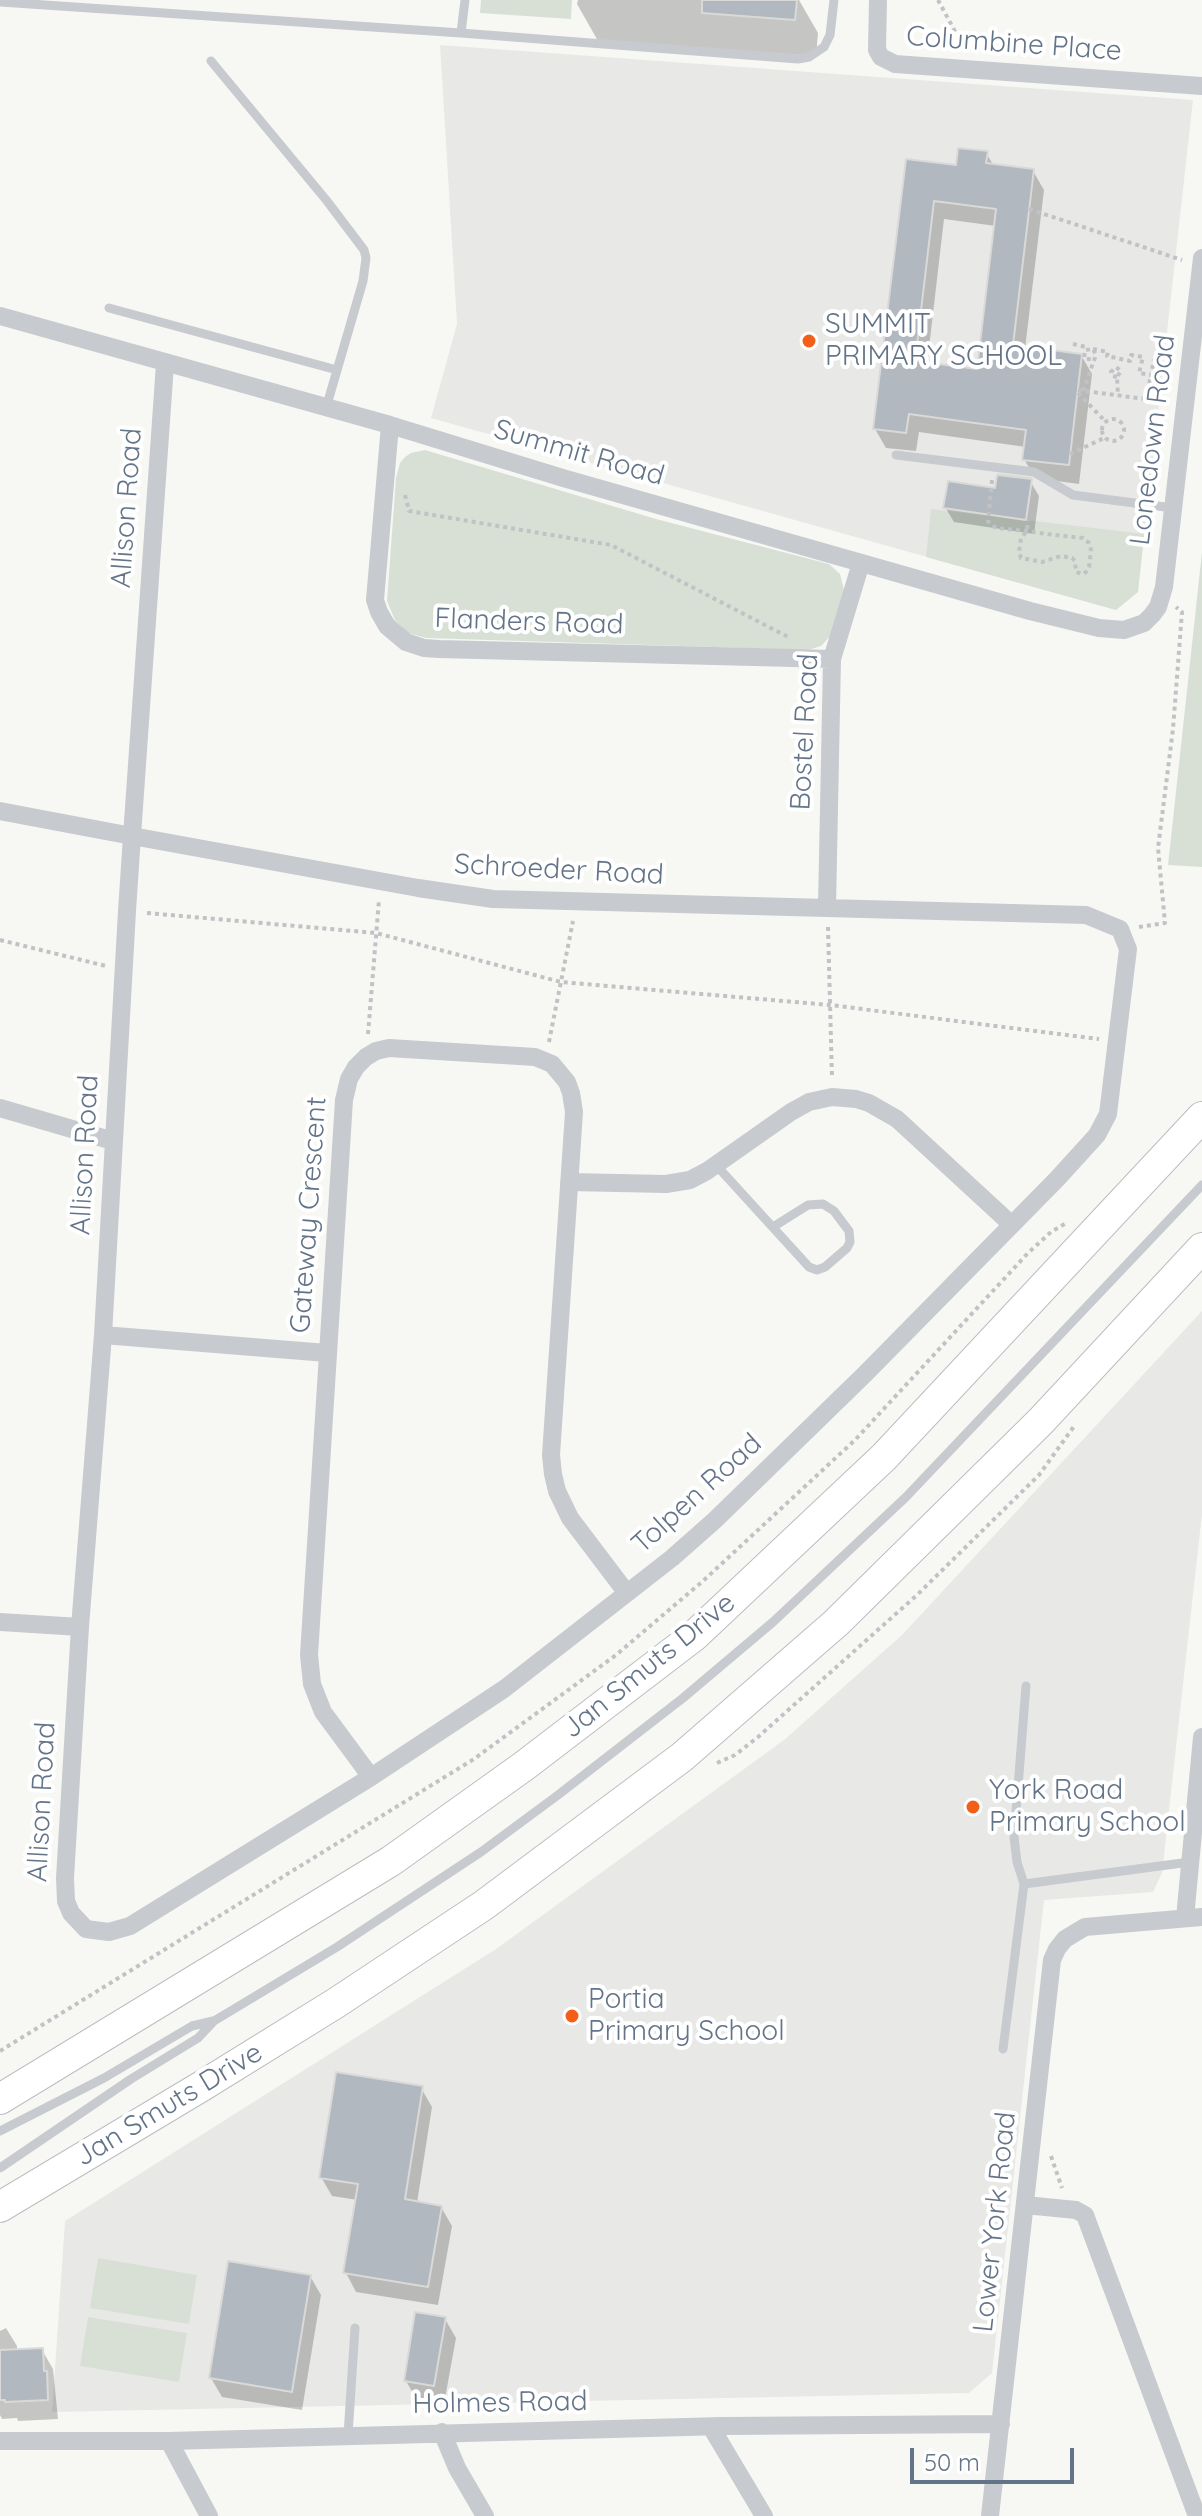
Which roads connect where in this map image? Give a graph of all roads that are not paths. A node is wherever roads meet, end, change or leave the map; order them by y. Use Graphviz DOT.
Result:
graph roads {
  1 [pos="465,0"];
  2 [pos="834,0"];
  3 [pos="878,0"];
  4 [pos="0,2"];
  5 [pos="106,5"];
  6 [pos="461,33"];
  7 [pos="211,61"];
  8 [pos="1202,86"];
  9 [pos="1202,260"];
  10 [pos="109,308"];
  11 [pos="0,316"];
  12 [pos="165,364"];
  13 [pos="337,370"];
  14 [pos="326,408"];
  15 [pos="390,425"];
  16 [pos="896,455"];
  17 [pos="1173,508"];
  18 [pos="861,563"];
  19 [pos="1144,623"];
  20 [pos="832,659"];
  21 [pos="0,811"];
  22 [pos="132,836"];
  23 [pos="827,907"];
  24 [pos="1120,929"];
  25 [pos="0,1108"];
  26 [pos="1202,1117"];
  27 [pos="113,1141"];
  28 [pos="716,1165"];
  29 [pos="569,1182"];
  30 [pos="1202,1185"];
  31 [pos="1012,1225"];
  32 [pos="773,1227"];
  33 [pos="1202,1248"];
  34 [pos="103,1335"];
  35 [pos="327,1353"];
  36 [pos="626,1592"];
  37 [pos="0,1622"];
  38 [pos="80,1627"];
  39 [pos="1026,1686"];
  40 [pos="1202,1737"];
  41 [pos="371,1777"];
  42 [pos="1190,1862"];
  43 [pos="1024,1884"];
  44 [pos="1193,1918"];
  45 [pos="99,1932"];
  46 [pos="214,2021"];
  47 [pos="1003,2049"];
  48 [pos="0,2099"];
  49 [pos="0,2131"];
  50 [pos="0,2168"];
  51 [pos="1025,2205"];
  52 [pos="0,2207"];
  53 [pos="355,2328"];
  54 [pos="1001,2424"];
  55 [pos="711,2427"];
  56 [pos="442,2432"];
  57 [pos="348,2435"];
  58 [pos="0,2441"];
  59 [pos="169,2441"];
  60 [pos="209,2516"];
  61 [pos="485,2516"];
  62 [pos="764,2516"];
  63 [pos="990,2516"];
  64 [pos="1197,2516"];
  1 -- 6 [label="lane"];
  2 -- 6 [label="lane"];
  3 -- 8 [label="street, Columbine Place"];
  4 -- 5 [label="lane"];
  5 -- 6 [label="lane"];
  7 -- 13 [label="lane"];
  9 -- 17 [label="street, Lonedown Road"];
  10 -- 13 [label="lane"];
  11 -- 12 [label="street, Summit Road"];
  12 -- 14 [label="street, Summit Road"];
  12 -- 22 [label="street, Allison Road"];
  13 -- 14 [label="lane"];
  14 -- 15 [label="street, Summit Road"];
  15 -- 18 [label="street, Summit Road"];
  15 -- 20 [label="street, Flanders Road"];
  16 -- 17 [label="lane"];
  17 -- 19 [label="street, Lonedown Road"];
  18 -- 19 [label="street, Summit Road"];
  18 -- 20 [label="street, Bostel Road"];
  20 -- 23 [label="street, Bostel Road"];
  21 -- 22 [label="street, Schroeder Road"];
  22 -- 23 [label="street, Schroeder Road"];
  22 -- 27 [label="street, Allison Road"];
  23 -- 24 [label="street, Schroeder Road"];
  24 -- 31 [label="street, Tolpen Road"];
  25 -- 27 [label="street"];
  26 -- 48 [label="main road, Jan Smuts Drive"];
  27 -- 34 [label="street, Allison Road"];
  28 -- 29 [label="street"];
  28 -- 31 [label="street"];
  28 -- 32 [label="lane"];
  29 -- 35 [label="street, Gateway Crescent"];
  29 -- 36 [label="street"];
  30 -- 46 [label="lane"];
  31 -- 36 [label="street, Tolpen Road"];
  32 -- 32 [label="lane"];
  33 -- 52 [label="main road, Jan Smuts Drive"];
  34 -- 35 [label="street"];
  34 -- 38 [label="street, Allison Road"];
  35 -- 41 [label="street, Gateway Crescent"];
  36 -- 41 [label="street, Tolpen Road"];
  37 -- 38 [label="street"];
  38 -- 45 [label="street, Allison Road"];
  39 -- 43 [label="lane"];
  40 -- 42 [label="street"];
  41 -- 45 [label="street, Tolpen Road"];
  42 -- 43 [label="lane"];
  42 -- 44 [label="street"];
  43 -- 47 [label="lane"];
  44 -- 51 [label="street, Lower York Road"];
  46 -- 49 [label="lane"];
  46 -- 50 [label="lane"];
  51 -- 54 [label="street, Lower York Road"];
  51 -- 64 [label="street"];
  53 -- 57 [label="lane"];
  54 -- 55 [label="street, Holmes Road"];
  54 -- 63 [label="street, Lower York Road"];
  55 -- 56 [label="street, Holmes Road"];
  55 -- 62 [label="street"];
  56 -- 57 [label="street, Holmes Road"];
  56 -- 61 [label="street"];
  57 -- 59 [label="street, Holmes Road"];
  58 -- 59 [label="street, Holmes Road"];
  59 -- 60 [label="street"];
}
